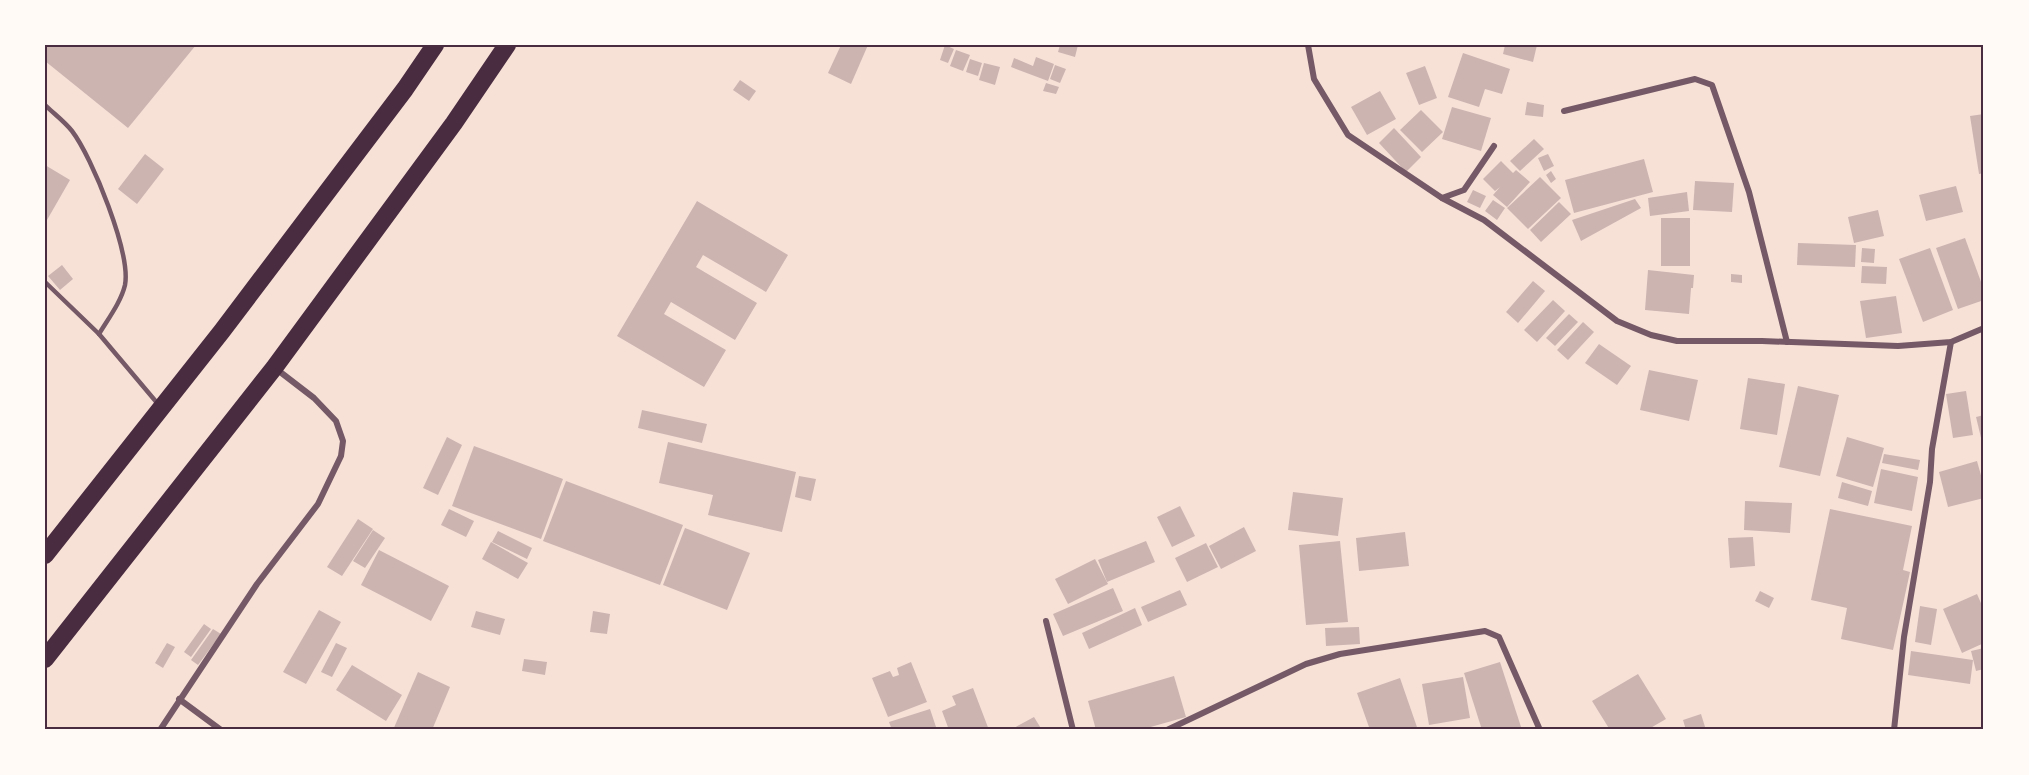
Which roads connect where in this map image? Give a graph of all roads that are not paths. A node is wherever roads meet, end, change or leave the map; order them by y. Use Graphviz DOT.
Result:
graph roads {
  1 [pos="435,45"];
  2 [pos="507,45"];
  3 [pos="1308,45"];
  4 [pos="45,105"];
  5 [pos="1564,111"];
  6 [pos="1494,147"];
  7 [pos="1442,198"];
  8 [pos="45,282"];
  9 [pos="1984,328"];
  10 [pos="99,333"];
  11 [pos="1787,342"];
  12 [pos="1951,342"];
  13 [pos="274,368"];
  14 [pos="162,409"];
  15 [pos="45,555"];
  16 [pos="1046,621"];
  17 [pos="45,658"];
  18 [pos="179,699"];
  19 [pos="160,730"];
  20 [pos="221,730"];
  21 [pos="1072,730"];
  22 [pos="1167,730"];
  23 [pos="1540,730"];
  24 [pos="1894,730"];
  1 -- 14 [label="highway"];
  2 -- 13 [label="highway"];
  3 -- 7 [label="street"];
  4 -- 10 [label="lane"];
  5 -- 11 [label="street"];
  6 -- 7 [label="street"];
  7 -- 11 [label="street"];
  8 -- 10 [label="lane"];
  9 -- 12 [label="street"];
  10 -- 14 [label="lane"];
  11 -- 12 [label="street"];
  12 -- 24 [label="street"];
  13 -- 17 [label="highway"];
  13 -- 18 [label="street"];
  14 -- 15 [label="highway"];
  16 -- 21 [label="street"];
  18 -- 19 [label="street"];
  18 -- 20 [label="street"];
  22 -- 23 [label="street"];
}
